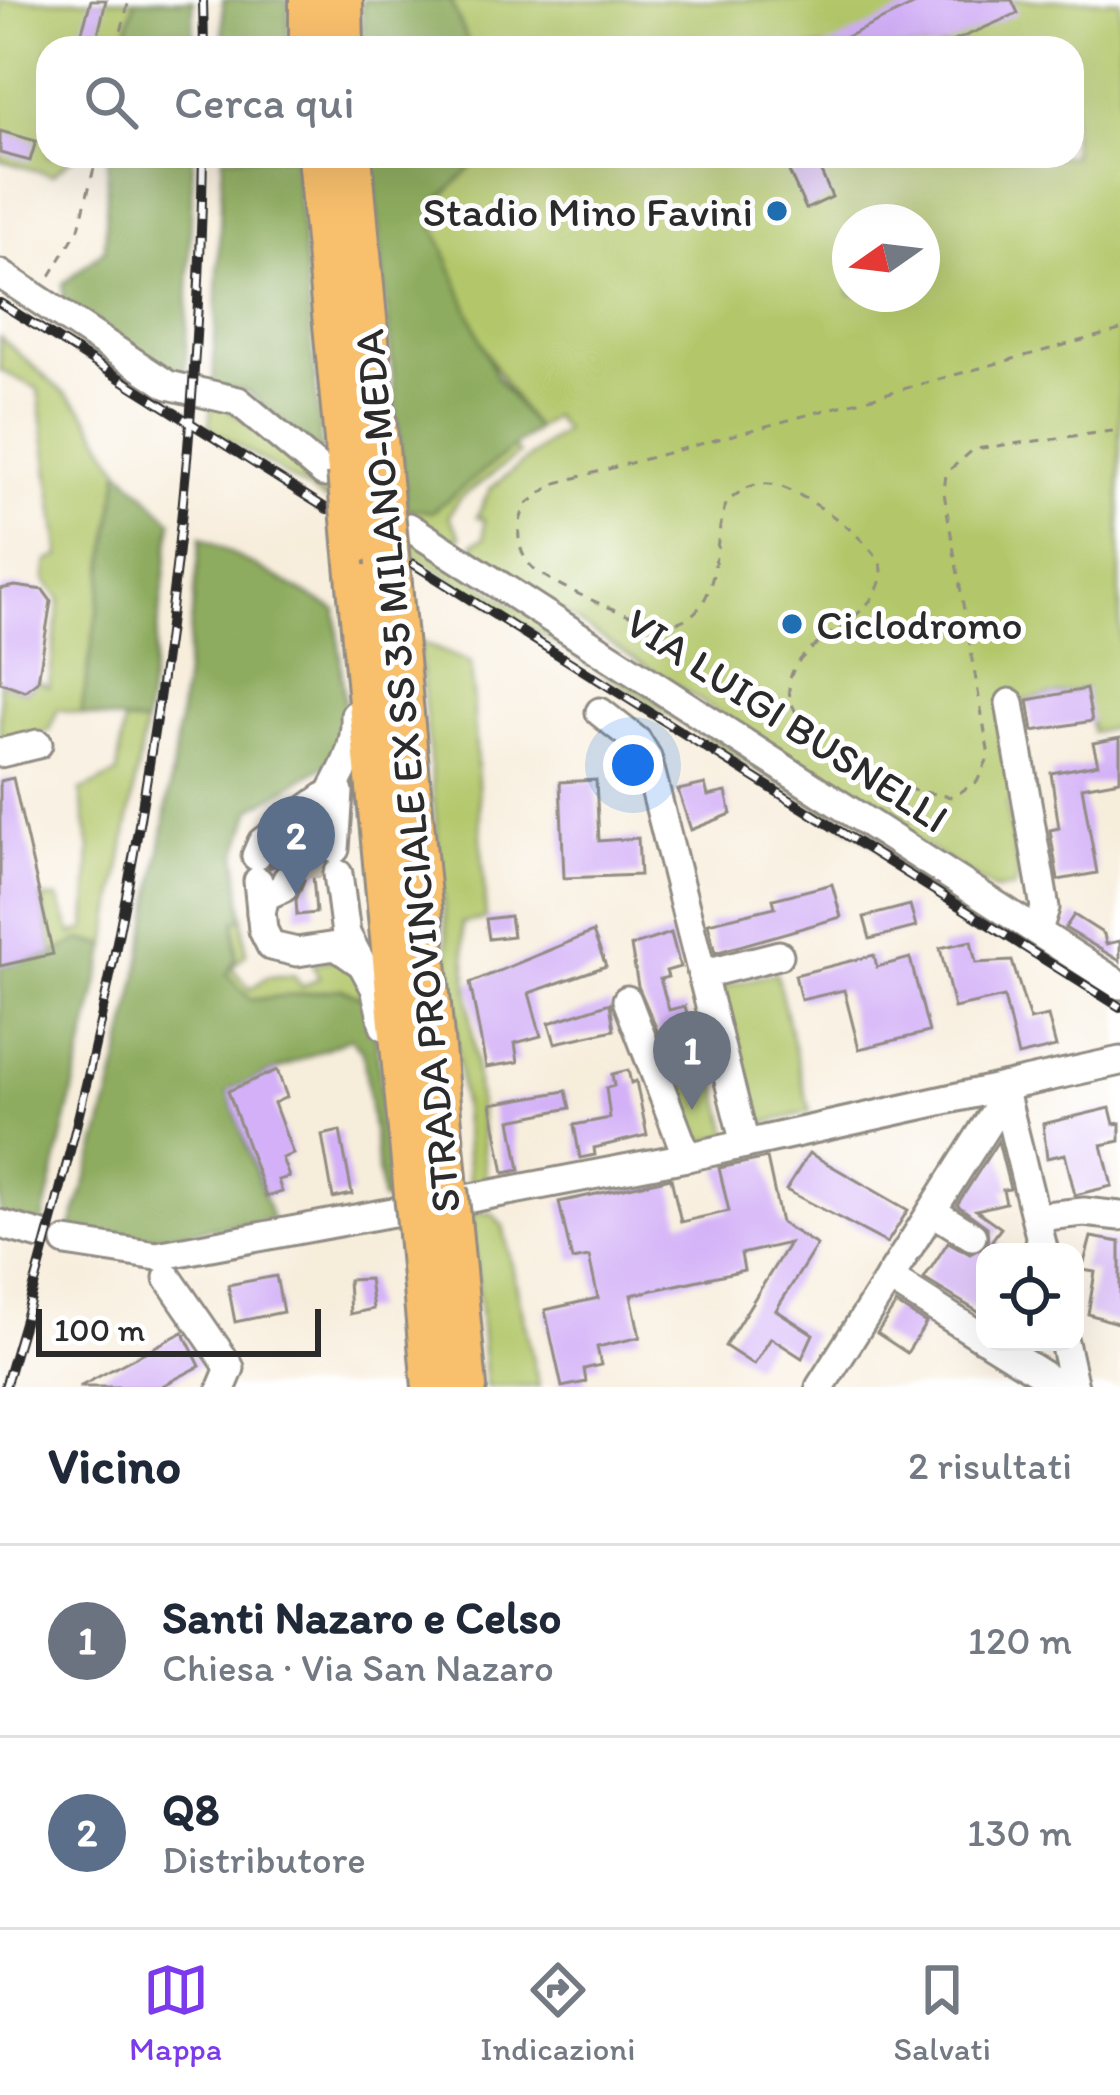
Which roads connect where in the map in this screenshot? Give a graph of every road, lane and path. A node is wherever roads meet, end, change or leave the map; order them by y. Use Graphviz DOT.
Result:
graph roads {
  1 [pos="129,0"];
  2 [pos="311,0"];
  3 [pos="341,0"];
  4 [pos="120,36"];
  5 [pos="311,36"];
  6 [pos="342,36"];
  7 [pos="94,168"];
  8 [pos="321,168"];
  9 [pos="350,168"];
  10 [pos="0,274"];
  11 [pos="34,297"];
  12 [pos="1120,330"];
  13 [pos="1120,430"];
  14 [pos="351,479"];
  15 [pos="378,556"];
  16 [pos="1010,703"];
  17 [pos="600,712"];
  18 [pos="38,744"];
  19 [pos="0,753"];
  20 [pos="345,771"];
  21 [pos="298,866"];
  22 [pos="1038,930"];
  23 [pos="779,956"];
  24 [pos="359,962"];
  25 [pos="704,974"];
  26 [pos="1120,986"];
  27 [pos="627,1000"];
  28 [pos="1120,1060"];
  29 [pos="1004,1090"];
  30 [pos="745,1144"];
  31 [pos="687,1157"];
  32 [pos="430,1203"];
  33 [pos="932,1210"];
  34 [pos="1120,1216"];
  35 [pos="1036,1217"];
  36 [pos="0,1224"];
  37 [pos="972,1236"];
  38 [pos="1042,1243"];
  39 [pos="162,1267"];
  40 [pos="889,1278"];
  41 [pos="976,1332"];
  42 [pos="1007,1351"];
  43 [pos="1065,1351"];
  44 [pos="1069,1386"];
  45 [pos="222,1387"];
  46 [pos="434,1387"];
  47 [pos="465,1387"];
  48 [pos="820,1387"];
  1 -- 4 [label="path"];
  2 -- 5 [label="highway"];
  3 -- 6 [label="highway"];
  7 -- 11 [label="path"];
  8 -- 14 [label="highway, STRADA PROVINCIALE EX SS 35 MILANO-MEDA"];
  9 -- 14 [label="highway, STRADA PROVINCIALE EX SS 35 MILANO-MEDA"];
  10 -- 11 [label="street"];
  11 -- 14 [label="street"];
  12 -- 13 [label="path"];
  14 -- 15 [label="highway, STRADA PROVINCIALE EX SS 35 MILANO-MEDA, bridge"];
  15 -- 20 [label="street"];
  15 -- 22 [label="street, VIA LUIGI BUSNELLI"];
  15 -- 32 [label="highway, STRADA PROVINCIALE EX SS 35 MILANO-MEDA"];
  16 -- 22 [label="street"];
  17 -- 25 [label="street"];
  18 -- 19 [label="street"];
  20 -- 21 [label="street"];
  20 -- 21 [label="street"];
  21 -- 24 [label="street"];
  21 -- 24 [label="street"];
  22 -- 26 [label="street, VIA LUIGI BUSNELLI"];
  23 -- 25 [label="street"];
  24 -- 32 [label="street"];
  25 -- 30 [label="street"];
  27 -- 31 [label="street"];
  28 -- 29 [label="street"];
  29 -- 30 [label="street"];
  29 -- 33 [label="street"];
  29 -- 35 [label="street"];
  30 -- 31 [label="street"];
  31 -- 32 [label="street"];
  32 -- 39 [label="street"];
  32 -- 46 [label="highway, STRADA PROVINCIALE EX SS 35 MILANO-MEDA"];
  32 -- 47 [label="highway, STRADA PROVINCIALE EX SS 35 MILANO-MEDA"];
  33 -- 37 [label="street"];
  33 -- 40 [label="street"];
  34 -- 35 [label="street"];
  35 -- 38 [label="street"];
  36 -- 39 [label="street"];
  39 -- 45 [label="street"];
  40 -- 41 [label="street"];
  40 -- 48 [label="street"];
  42 -- 44 [label="street"];
  43 -- 44 [label="street"];
}
